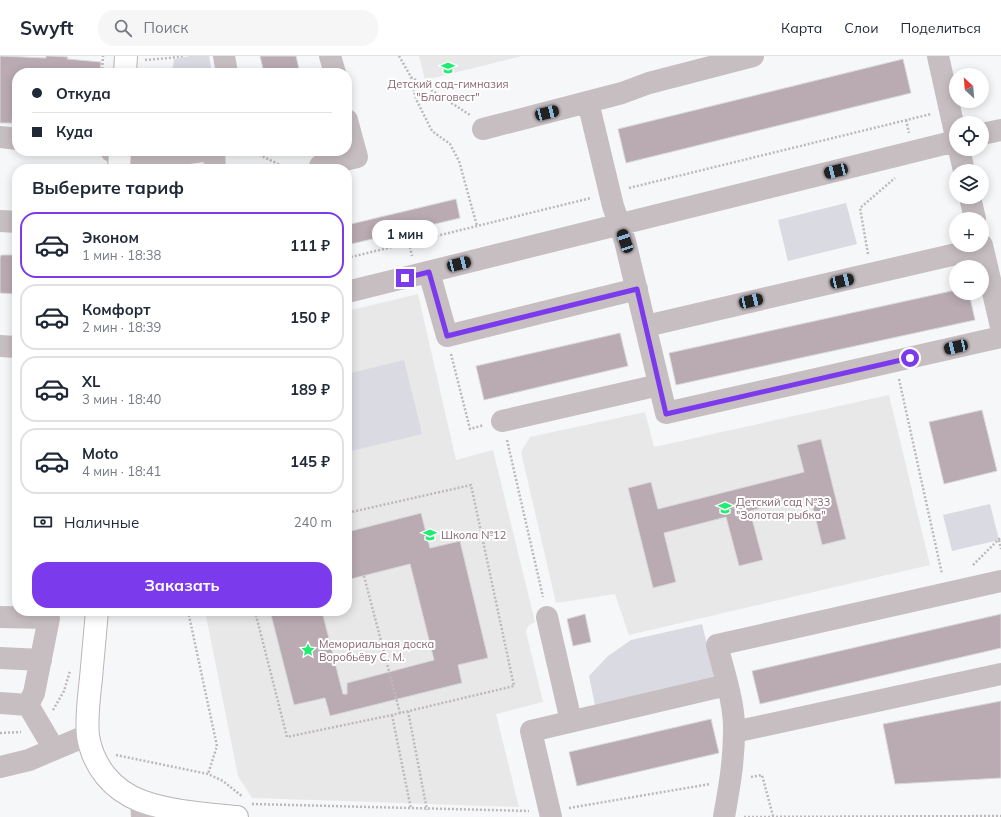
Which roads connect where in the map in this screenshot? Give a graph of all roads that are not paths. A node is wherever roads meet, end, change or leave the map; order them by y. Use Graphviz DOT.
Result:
graph roads {
  1 [pos="126,56"];
  2 [pos="224,56"];
  3 [pos="330,56"];
  4 [pos="753,56"];
  5 [pos="938,56"];
  6 [pos="125,68"];
  7 [pos="226,68"];
  8 [pos="334,68"];
  9 [pos="588,102"];
  10 [pos="951,116"];
  11 [pos="488,128"];
  12 [pos="1001,130"];
  13 [pos="989,133"];
  14 [pos="0,137"];
  15 [pos="12,138"];
  16 [pos="352,139"];
  17 [pos="949,143"];
  18 [pos="118,156"];
  19 [pos="168,156"];
  20 [pos="329,164"];
  21 [pos="0,221"];
  22 [pos="12,222"];
  23 [pos="619,225"];
  24 [pos="962,252"];
  25 [pos="984,252"];
  26 [pos="429,272"];
  27 [pos="997,288"];
  28 [pos="637,289"];
  29 [pos="352,291"];
  30 [pos="646,326"];
  31 [pos="1001,327"];
  32 [pos="1001,337"];
  33 [pos="0,346"];
  34 [pos="12,347"];
  35 [pos="659,385"];
  36 [pos="502,421"];
  37 [pos="1001,581"];
  38 [pos="98,616"];
  39 [pos="0,617"];
  40 [pos="547,617"];
  41 [pos="0,658"];
  42 [pos="41,660"];
  43 [pos="1001,674"];
  44 [pos="727,685"];
  45 [pos="0,703"];
  46 [pos="28,705"];
  47 [pos="571,721"];
  48 [pos="734,732"];
  49 [pos="90,743"];
  50 [pos="54,749"];
  51 [pos="0,766"];
  52 [pos="142,809"];
  53 [pos="550,814"];
  54 [pos="237,817"];
  55 [pos="724,817"];
  1 -- 6 [label="main road"];
  2 -- 7 [label="street"];
  3 -- 8 [label="street"];
  4 -- 9 [label="street"];
  5 -- 10 [label="street"];
  9 -- 11 [label="street"];
  9 -- 23 [label="street"];
  12 -- 13 [label="street"];
  14 -- 15 [label="street"];
  16 -- 20 [label="street"];
  17 -- 23 [label="street"];
  18 -- 19 [label="street"];
  21 -- 22 [label="street"];
  23 -- 26 [label="street"];
  23 -- 28 [label="street"];
  24 -- 30 [label="street"];
  25 -- 27 [label="street"];
  26 -- 28 [label="street"];
  26 -- 29 [label="street"];
  27 -- 31 [label="street"];
  28 -- 30 [label="street"];
  30 -- 35 [label="street"];
  32 -- 35 [label="street"];
  33 -- 34 [label="street"];
  35 -- 36 [label="street"];
  37 -- 44 [label="street"];
  38 -- 49 [label="main road"];
  39 -- 42 [label="street"];
  40 -- 47 [label="street"];
  41 -- 42 [label="street"];
  42 -- 46 [label="street"];
  43 -- 48 [label="street"];
  44 -- 47 [label="street"];
  44 -- 48 [label="street"];
  45 -- 46 [label="street"];
  46 -- 50 [label="street"];
  47 -- 53 [label="street"];
  48 -- 55 [label="street"];
  49 -- 50 [label="street"];
  49 -- 52 [label="main road"];
  50 -- 51 [label="street"];
  52 -- 54 [label="main road"];
}
